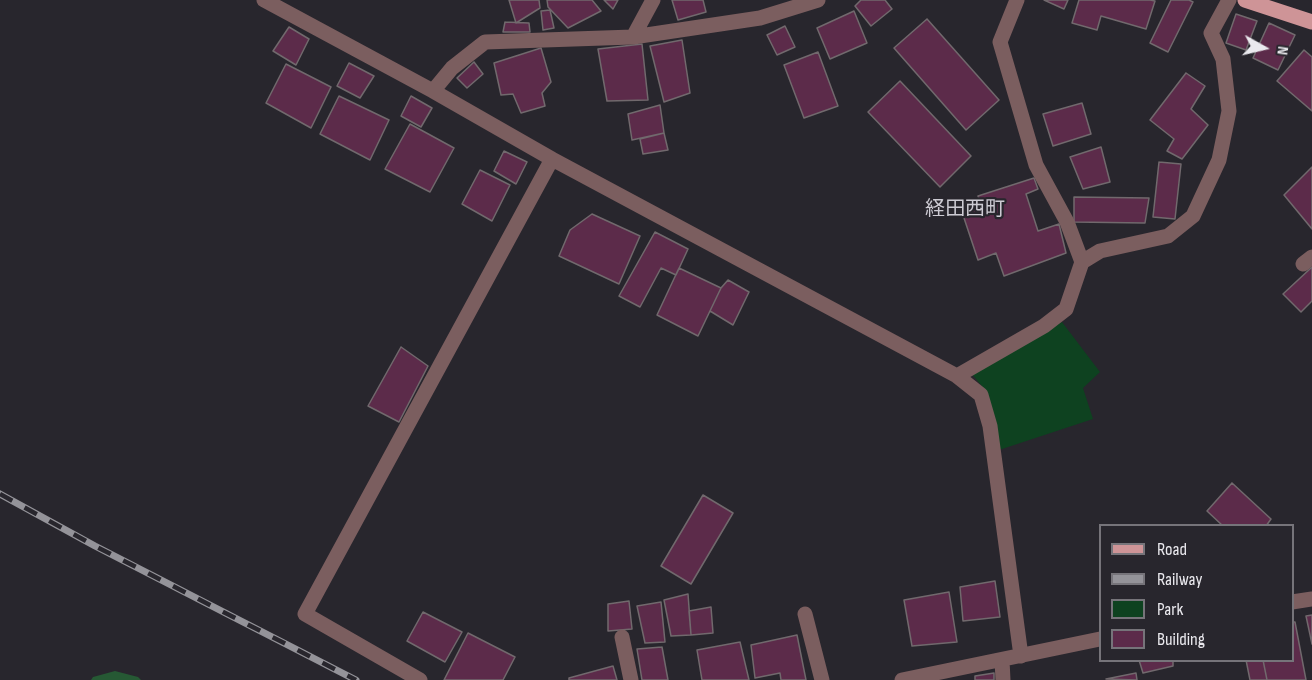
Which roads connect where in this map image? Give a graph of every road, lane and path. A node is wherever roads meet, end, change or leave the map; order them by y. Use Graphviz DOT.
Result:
graph roads {
  1 [pos="264,0"];
  2 [pos="653,0"];
  3 [pos="818,0"];
  4 [pos="1017,0"];
  5 [pos="1229,0"];
  6 [pos="1245,0"];
  7 [pos="1312,22"];
  8 [pos="633,37"];
  9 [pos="433,91"];
  10 [pos="552,159"];
  11 [pos="1082,262"];
  12 [pos="957,376"];
  13 [pos="1312,599"];
  14 [pos="1294,602"];
  15 [pos="805,614"];
  16 [pos="622,637"];
  17 [pos="1099,639"];
  18 [pos="1021,656"];
  19 [pos="1002,660"];
  20 [pos="420,680"];
  21 [pos="631,680"];
  22 [pos="822,680"];
  23 [pos="902,680"];
  24 [pos="1003,680"];
  1 -- 9 [label="street"];
  2 -- 8 [label="street"];
  3 -- 8 [label="street"];
  4 -- 11 [label="street"];
  5 -- 11 [label="street"];
  6 -- 7 [label="main road"];
  8 -- 9 [label="street"];
  9 -- 10 [label="street"];
  10 -- 12 [label="street"];
  10 -- 20 [label="street"];
  11 -- 12 [label="street"];
  12 -- 18 [label="street"];
  13 -- 14 [label="street"];
  15 -- 22 [label="street"];
  16 -- 21 [label="street"];
  17 -- 18 [label="street"];
  18 -- 19 [label="street"];
  19 -- 23 [label="street"];
  19 -- 24 [label="street"];
}
